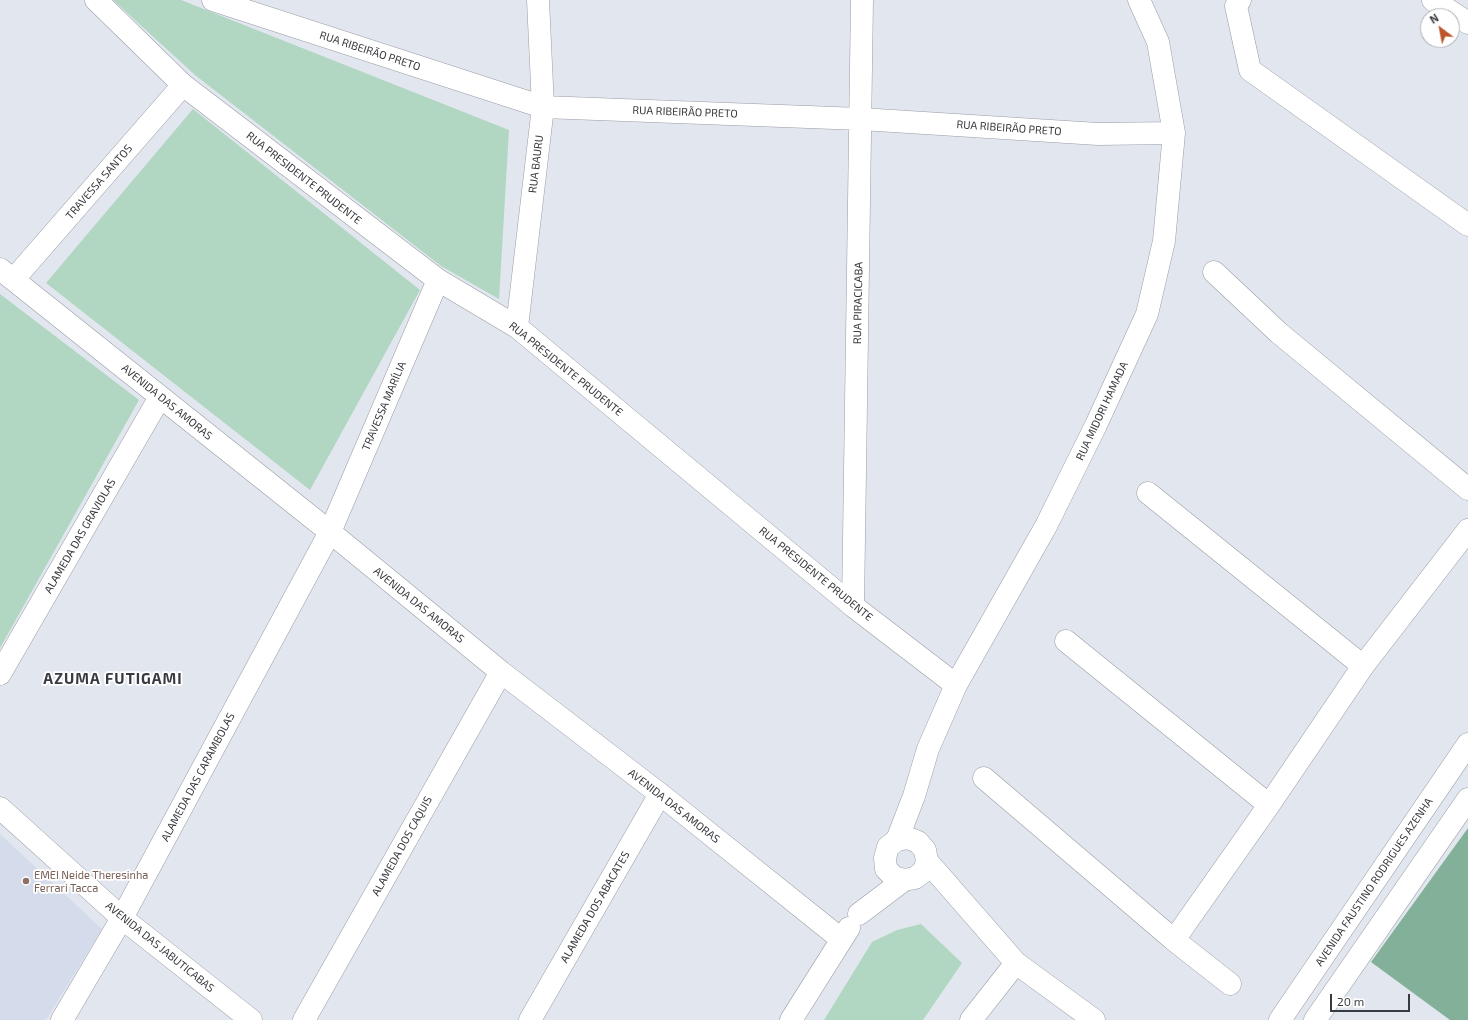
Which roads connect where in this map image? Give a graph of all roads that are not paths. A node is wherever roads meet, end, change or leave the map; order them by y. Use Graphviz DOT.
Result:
graph roads {
  1 [pos="96,0"];
  2 [pos="213,0"];
  3 [pos="538,0"];
  4 [pos="862,0"];
  5 [pos="1139,0"];
  6 [pos="1240,0"];
  7 [pos="1433,0"];
  8 [pos="1468,23"];
  9 [pos="184,85"];
  10 [pos="543,107"];
  11 [pos="861,119"];
  12 [pos="1174,134"];
  13 [pos="1468,225"];
  14 [pos="1214,272"];
  15 [pos="7,274"];
  16 [pos="438,280"];
  17 [pos="517,327"];
  18 [pos="160,397"];
  19 [pos="1468,490"];
  20 [pos="1148,493"];
  21 [pos="1468,530"];
  22 [pos="330,532"];
  23 [pos="853,606"];
  24 [pos="1066,641"];
  25 [pos="1363,666"];
  26 [pos="501,672"];
  27 [pos="0,674"];
  28 [pos="956,685"];
  29 [pos="1468,744"];
  30 [pos="984,778"];
  31 [pos="660,794"];
  32 [pos="914,796"];
  33 [pos="1468,799"];
  34 [pos="1269,805"];
  35 [pos="0,808"];
  36 [pos="1421,812"];
  37 [pos="1447,829"];
  38 [pos="897,840"];
  39 [pos="922,851"];
  40 [pos="886,868"];
  41 [pos="910,879"];
  42 [pos="956,893"];
  43 [pos="859,914"];
  44 [pos="122,918"];
  45 [pos="841,939"];
  46 [pos="1174,940"];
  47 [pos="1016,963"];
  48 [pos="1230,984"];
  49 [pos="62,1020"];
  50 [pos="251,1020"];
  51 [pos="304,1020"];
  52 [pos="530,1020"];
  53 [pos="792,1020"];
  54 [pos="971,1020"];
  55 [pos="1094,1020"];
  56 [pos="1280,1020"];
  57 [pos="1315,1020"];
  1 -- 9 [label="street, RUA PRESIDENTE PRUDENTE"];
  2 -- 10 [label="street, RUA RIBEIRÃO PRETO"];
  3 -- 10 [label="street, RUA BAURU"];
  4 -- 11 [label="street, RUA PIRACICABA"];
  5 -- 12 [label="street, RUA MIDORI HAMADA"];
  6 -- 13 [label="street"];
  7 -- 8 [label="street"];
  9 -- 15 [label="street, TRAVESSA SANTOS"];
  9 -- 16 [label="street, RUA PRESIDENTE PRUDENTE"];
  10 -- 11 [label="street, RUA RIBEIRÃO PRETO"];
  10 -- 17 [label="street, RUA BAURU"];
  11 -- 12 [label="street, RUA RIBEIRÃO PRETO"];
  11 -- 23 [label="street, RUA PIRACICABA"];
  12 -- 28 [label="street, RUA MIDORI HAMADA"];
  14 -- 19 [label="street"];
  15 -- 18 [label="street, AVENIDA DAS AMORAS"];
  16 -- 17 [label="street, RUA PRESIDENTE PRUDENTE"];
  16 -- 22 [label="street, TRAVESSA MARÍLIA"];
  17 -- 23 [label="street, RUA PRESIDENTE PRUDENTE"];
  18 -- 22 [label="street, AVENIDA DAS AMORAS"];
  18 -- 27 [label="street, ALAMEDA DAS GRAVIOLAS"];
  20 -- 25 [label="street"];
  21 -- 25 [label="street"];
  22 -- 26 [label="street, AVENIDA DAS AMORAS"];
  22 -- 44 [label="street, ALAMEDA DAS CARAMBOLAS"];
  23 -- 28 [label="street, RUA PRESIDENTE PRUDENTE"];
  24 -- 34 [label="street"];
  25 -- 34 [label="street"];
  26 -- 31 [label="street, AVENIDA DAS AMORAS"];
  26 -- 51 [label="street, ALAMEDA DOS CAQUIS"];
  28 -- 32 [label="street, RUA MIDORI HAMADA"];
  29 -- 36 [label="street, AVENIDA FAUSTINO RODRIGUES AZENHA"];
  30 -- 46 [label="street"];
  31 -- 45 [label="street, AVENIDA DAS AMORAS"];
  31 -- 52 [label="street, ALAMEDA DOS ABACATES"];
  32 -- 38 [label="street, RUA MIDORI HAMADA"];
  32 -- 39 [label="street, RUA MIDORI HAMADA"];
  33 -- 37 [label="street"];
  34 -- 46 [label="street"];
  35 -- 44 [label="street, AVENIDA DAS JABUTICABAS"];
  36 -- 37 [label="street"];
  36 -- 56 [label="street, AVENIDA FAUSTINO RODRIGUES AZENHA"];
  37 -- 57 [label="street"];
  38 -- 39 [label="street"];
  38 -- 40 [label="street"];
  39 -- 41 [label="street"];
  39 -- 42 [label="street"];
  40 -- 41 [label="street"];
  40 -- 43 [label="street"];
  41 -- 42 [label="street"];
  41 -- 43 [label="street"];
  42 -- 47 [label="street"];
  43 -- 45 [label="street"];
  44 -- 49 [label="street, ALAMEDA DAS CARAMBOLAS"];
  44 -- 50 [label="street, AVENIDA DAS JABUTICABAS"];
  45 -- 53 [label="street"];
  46 -- 48 [label="street"];
  47 -- 54 [label="street"];
  47 -- 55 [label="street"];
}
